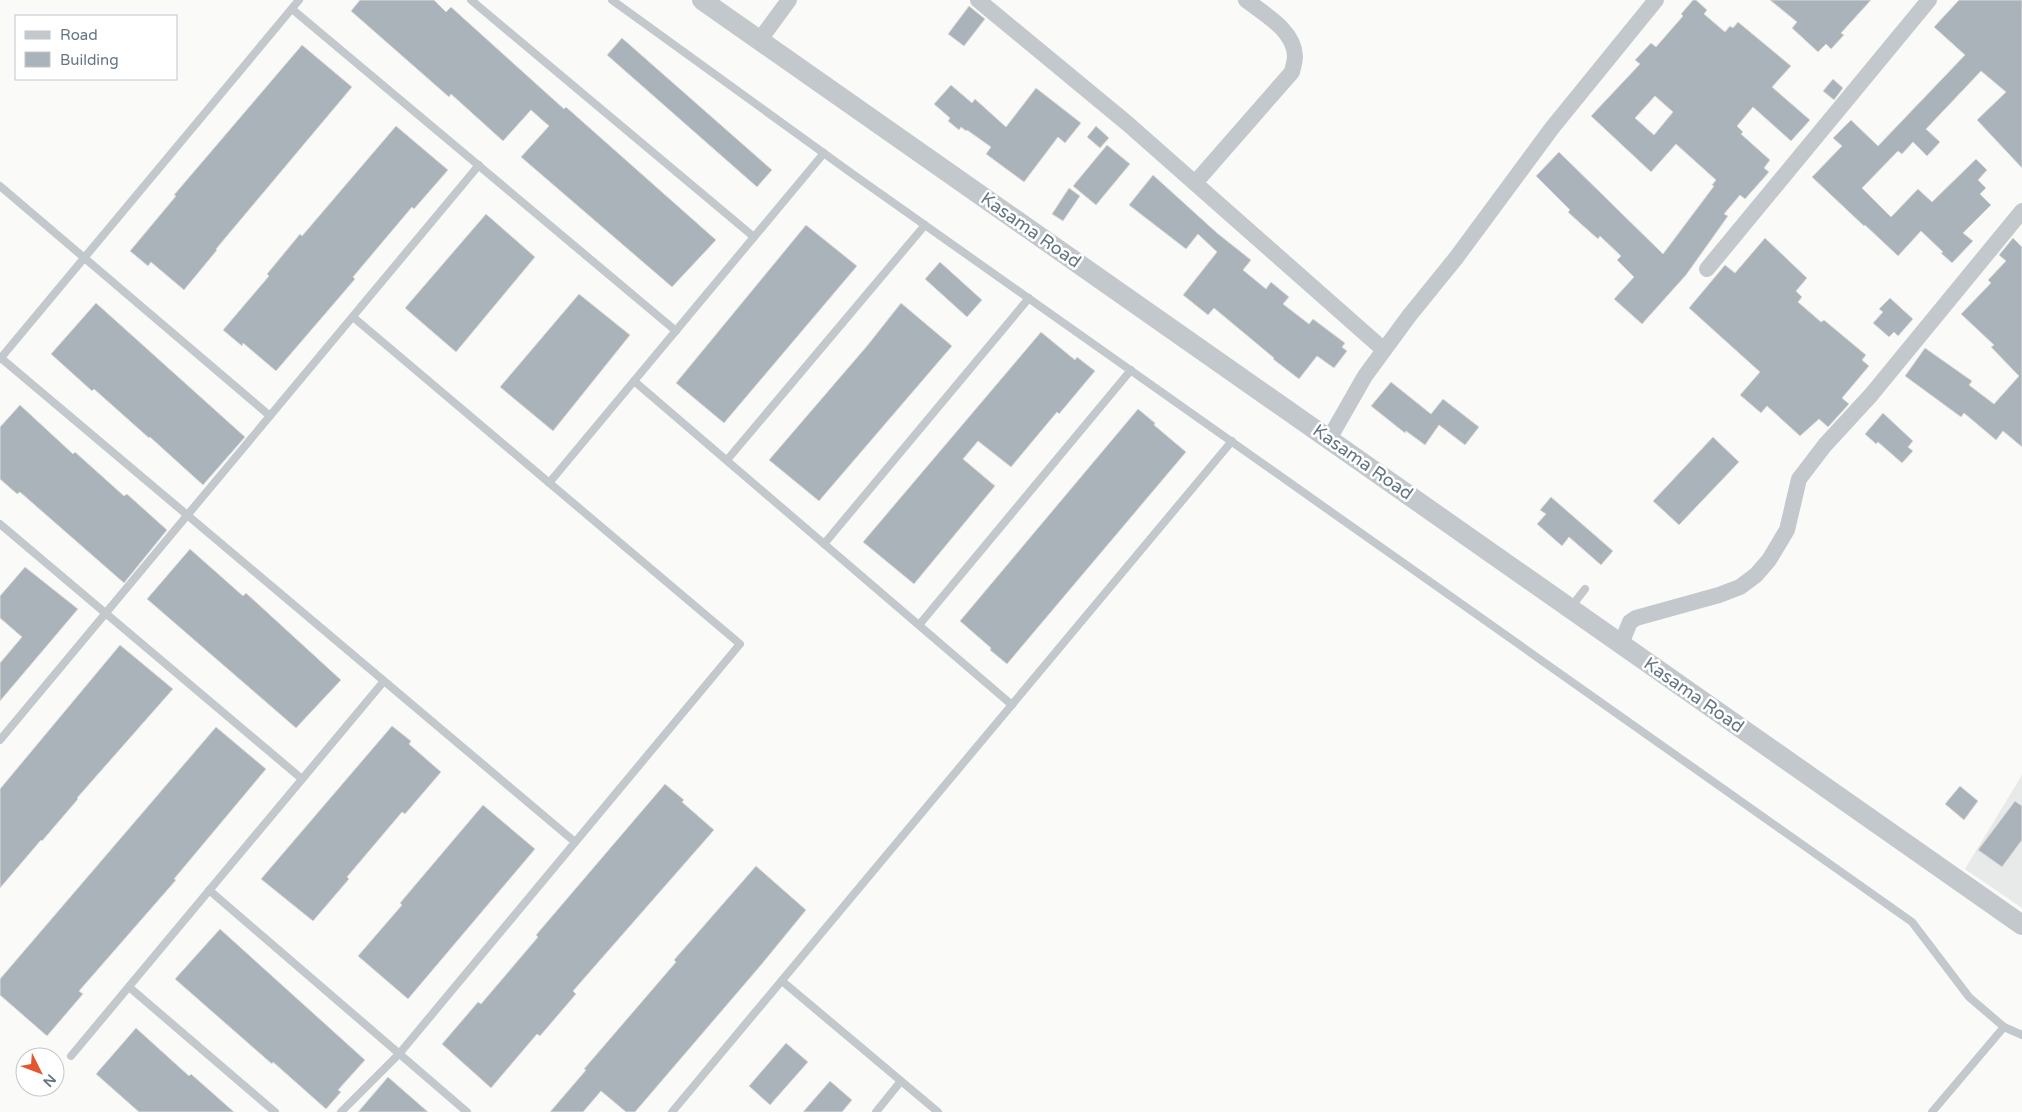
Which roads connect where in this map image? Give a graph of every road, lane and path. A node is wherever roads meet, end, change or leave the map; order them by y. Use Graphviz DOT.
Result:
graph roads {
  1 [pos="299,0"];
  2 [pos="471,0"];
  3 [pos="612,0"];
  4 [pos="702,0"];
  5 [pos="789,0"];
  6 [pos="1246,0"];
  7 [pos="1656,0"];
  8 [pos="1929,0"];
  9 [pos="990,3"];
  10 [pos="292,9"];
  11 [pos="759,41"];
  12 [pos="824,153"];
  13 [pos="479,166"];
  14 [pos="1195,183"];
  15 [pos="0,186"];
  16 [pos="2022,211"];
  17 [pos="925,225"];
  18 [pos="754,237"];
  19 [pos="84,258"];
  20 [pos="1707,269"];
  21 [pos="1029,298"];
  22 [pos="352,317"];
  23 [pos="676,330"];
  24 [pos="1384,350"];
  25 [pos="0,358"];
  26 [pos="1131,370"];
  27 [pos="634,381"];
  28 [pos="270,416"];
  29 [pos="1330,439"];
  30 [pos="1232,441"];
  31 [pos="727,460"];
  32 [pos="549,483"];
  33 [pos="188,515"];
  34 [pos="0,524"];
  35 [pos="824,544"];
  36 [pos="1585,589"];
  37 [pos="1570,608"];
  38 [pos="106,613"];
  39 [pos="919,625"];
  40 [pos="1620,644"];
  41 [pos="384,681"];
  42 [pos="1012,705"];
  43 [pos="0,740"];
  44 [pos="302,779"];
  45 [pos="575,842"];
  46 [pos="209,890"];
  47 [pos="2022,925"];
  48 [pos="782,980"];
  49 [pos="129,986"];
  50 [pos="2004,1027"];
  51 [pos="2022,1034"];
  52 [pos="399,1054"];
  53 [pos="71,1056"];
  54 [pos="901,1081"];
  55 [pos="275,1112"];
  56 [pos="341,1112"];
  57 [pos="467,1112"];
  58 [pos="672,1112"];
  59 [pos="876,1112"];
  60 [pos="938,1112"];
  61 [pos="1932,1112"];
  1 -- 10 [label="lane"];
  2 -- 18 [label="lane"];
  3 -- 12 [label="lane"];
  4 -- 11 [label="street, Kasama Road"];
  5 -- 11 [label="street"];
  6 -- 14 [label="street"];
  7 -- 24 [label="street"];
  8 -- 20 [label="street"];
  9 -- 14 [label="street"];
  10 -- 13 [label="lane"];
  10 -- 19 [label="lane"];
  11 -- 29 [label="street, Kasama Road"];
  12 -- 17 [label="lane"];
  12 -- 18 [label="lane"];
  13 -- 22 [label="lane"];
  13 -- 23 [label="lane"];
  14 -- 24 [label="street"];
  15 -- 19 [label="lane"];
  16 -- 40 [label="street"];
  17 -- 21 [label="lane"];
  17 -- 31 [label="lane"];
  18 -- 23 [label="lane"];
  19 -- 25 [label="lane"];
  19 -- 28 [label="lane"];
  21 -- 26 [label="lane"];
  21 -- 35 [label="lane"];
  22 -- 28 [label="lane"];
  22 -- 32 [label="lane"];
  23 -- 27 [label="lane"];
  24 -- 29 [label="street"];
  25 -- 33 [label="lane"];
  26 -- 30 [label="lane"];
  26 -- 39 [label="lane"];
  27 -- 31 [label="lane"];
  27 -- 32 [label="lane"];
  28 -- 33 [label="lane"];
  29 -- 37 [label="street, Kasama Road"];
  30 -- 42 [label="lane"];
  30 -- 50 [label="lane"];
  31 -- 35 [label="lane"];
  32 -- 45 [label="lane"];
  33 -- 38 [label="lane"];
  33 -- 41 [label="lane"];
  34 -- 38 [label="lane"];
  35 -- 39 [label="lane"];
  36 -- 37 [label="lane"];
  37 -- 40 [label="street, Kasama Road"];
  38 -- 43 [label="lane"];
  38 -- 44 [label="lane"];
  39 -- 42 [label="lane"];
  40 -- 47 [label="street, Kasama Road"];
  41 -- 44 [label="lane"];
  41 -- 45 [label="lane"];
  42 -- 48 [label="lane"];
  44 -- 46 [label="lane"];
  45 -- 52 [label="lane"];
  46 -- 49 [label="lane"];
  46 -- 52 [label="lane"];
  48 -- 54 [label="lane"];
  48 -- 58 [label="lane"];
  49 -- 53 [label="lane"];
  49 -- 55 [label="lane"];
  50 -- 51 [label="lane"];
  50 -- 61 [label="lane"];
  52 -- 56 [label="lane"];
  52 -- 57 [label="lane"];
  54 -- 59 [label="lane"];
  54 -- 60 [label="lane"];
}
